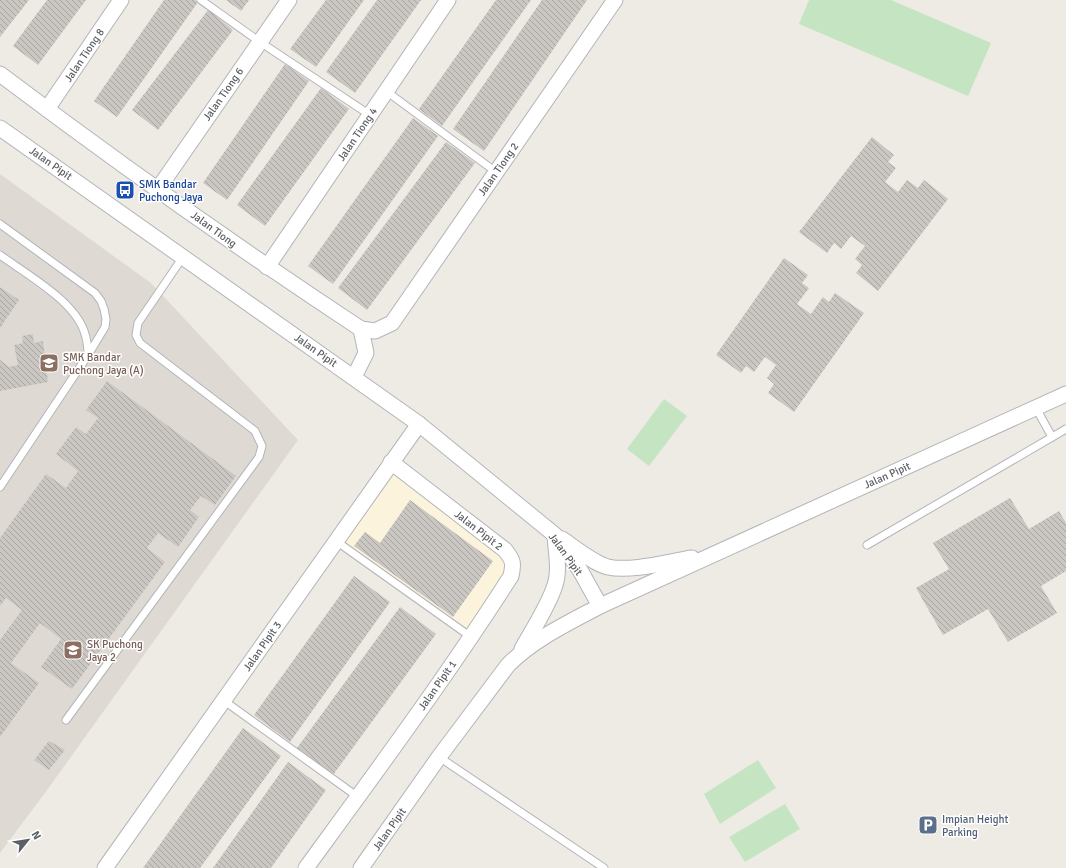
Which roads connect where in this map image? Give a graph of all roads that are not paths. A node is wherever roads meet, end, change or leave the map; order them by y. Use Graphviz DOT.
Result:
graph roads {
  1 [pos="121,0"];
  2 [pos="201,0"];
  3 [pos="289,0"];
  4 [pos="448,0"];
  5 [pos="615,0"];
  6 [pos="260,42"];
  7 [pos="0,74"];
  8 [pos="386,91"];
  9 [pos="47,109"];
  10 [pos="370,115"];
  11 [pos="0,128"];
  12 [pos="496,172"];
  13 [pos="158,189"];
  14 [pos="0,224"];
  15 [pos="0,255"];
  16 [pos="184,256"];
  17 [pos="267,267"];
  18 [pos="368,330"];
  19 [pos="88,355"];
  20 [pos="354,377"];
  21 [pos="1066,394"];
  22 [pos="1036,408"];
  23 [pos="419,424"];
  24 [pos="1066,429"];
  25 [pos="1052,437"];
  26 [pos="391,462"];
  27 [pos="0,487"];
  28 [pos="554,534"];
  29 [pos="336,541"];
  30 [pos="867,545"];
  31 [pos="712,555"];
  32 [pos="600,606"];
  33 [pos="471,637"];
  34 [pos="521,652"];
  35 [pos="223,700"];
  36 [pos="66,720"];
  37 [pos="439,757"];
  38 [pos="358,797"];
  39 [pos="105,868"];
  40 [pos="306,868"];
  41 [pos="361,868"];
  42 [pos="604,868"];
  1 -- 9 [label="street, Jalan Tiong 8"];
  2 -- 6 [label="lane"];
  3 -- 6 [label="street, Jalan Tiong 6"];
  4 -- 8 [label="street, Jalan Tiong 4"];
  5 -- 12 [label="street, Jalan Tiong 2"];
  6 -- 10 [label="lane"];
  6 -- 13 [label="street, Jalan Tiong 6"];
  7 -- 9 [label="street, Jalan Tiong"];
  8 -- 10 [label="street, Jalan Tiong 4"];
  8 -- 12 [label="lane"];
  9 -- 13 [label="street, Jalan Tiong"];
  10 -- 17 [label="street, Jalan Tiong 4"];
  11 -- 16 [label="street, Jalan Pipit"];
  12 -- 18 [label="street, Jalan Tiong 2"];
  13 -- 17 [label="street, Jalan Tiong"];
  14 -- 19 [label="lane"];
  15 -- 19 [label="lane"];
  16 -- 20 [label="street, Jalan Pipit"];
  16 -- 36 [label="lane"];
  17 -- 18 [label="street, Jalan Tiong"];
  18 -- 20 [label="street"];
  19 -- 27 [label="lane"];
  20 -- 23 [label="street, Jalan Pipit"];
  21 -- 22 [label="street, Jalan Pipit"];
  22 -- 25 [label="lane"];
  22 -- 31 [label="street, Jalan Pipit"];
  23 -- 26 [label="street, Jalan Pipit 3"];
  23 -- 28 [label="street, Jalan Pipit"];
  24 -- 25 [label="lane"];
  25 -- 30 [label="lane"];
  26 -- 29 [label="street, Jalan Pipit 3"];
  26 -- 33 [label="street, Jalan Pipit 2"];
  28 -- 31 [label="street"];
  28 -- 32 [label="street, Jalan Pipit"];
  28 -- 34 [label="street"];
  29 -- 33 [label="lane"];
  29 -- 35 [label="street, Jalan Pipit 3"];
  31 -- 32 [label="street, Jalan Pipit"];
  32 -- 34 [label="street, Jalan Pipit"];
  33 -- 38 [label="street, Jalan Pipit 1"];
  34 -- 37 [label="street, Jalan Pipit"];
  35 -- 38 [label="lane"];
  35 -- 39 [label="street, Jalan Pipit 3"];
  37 -- 41 [label="street, Jalan Pipit"];
  37 -- 42 [label="lane"];
  38 -- 40 [label="street, Jalan Pipit 1"];
}
